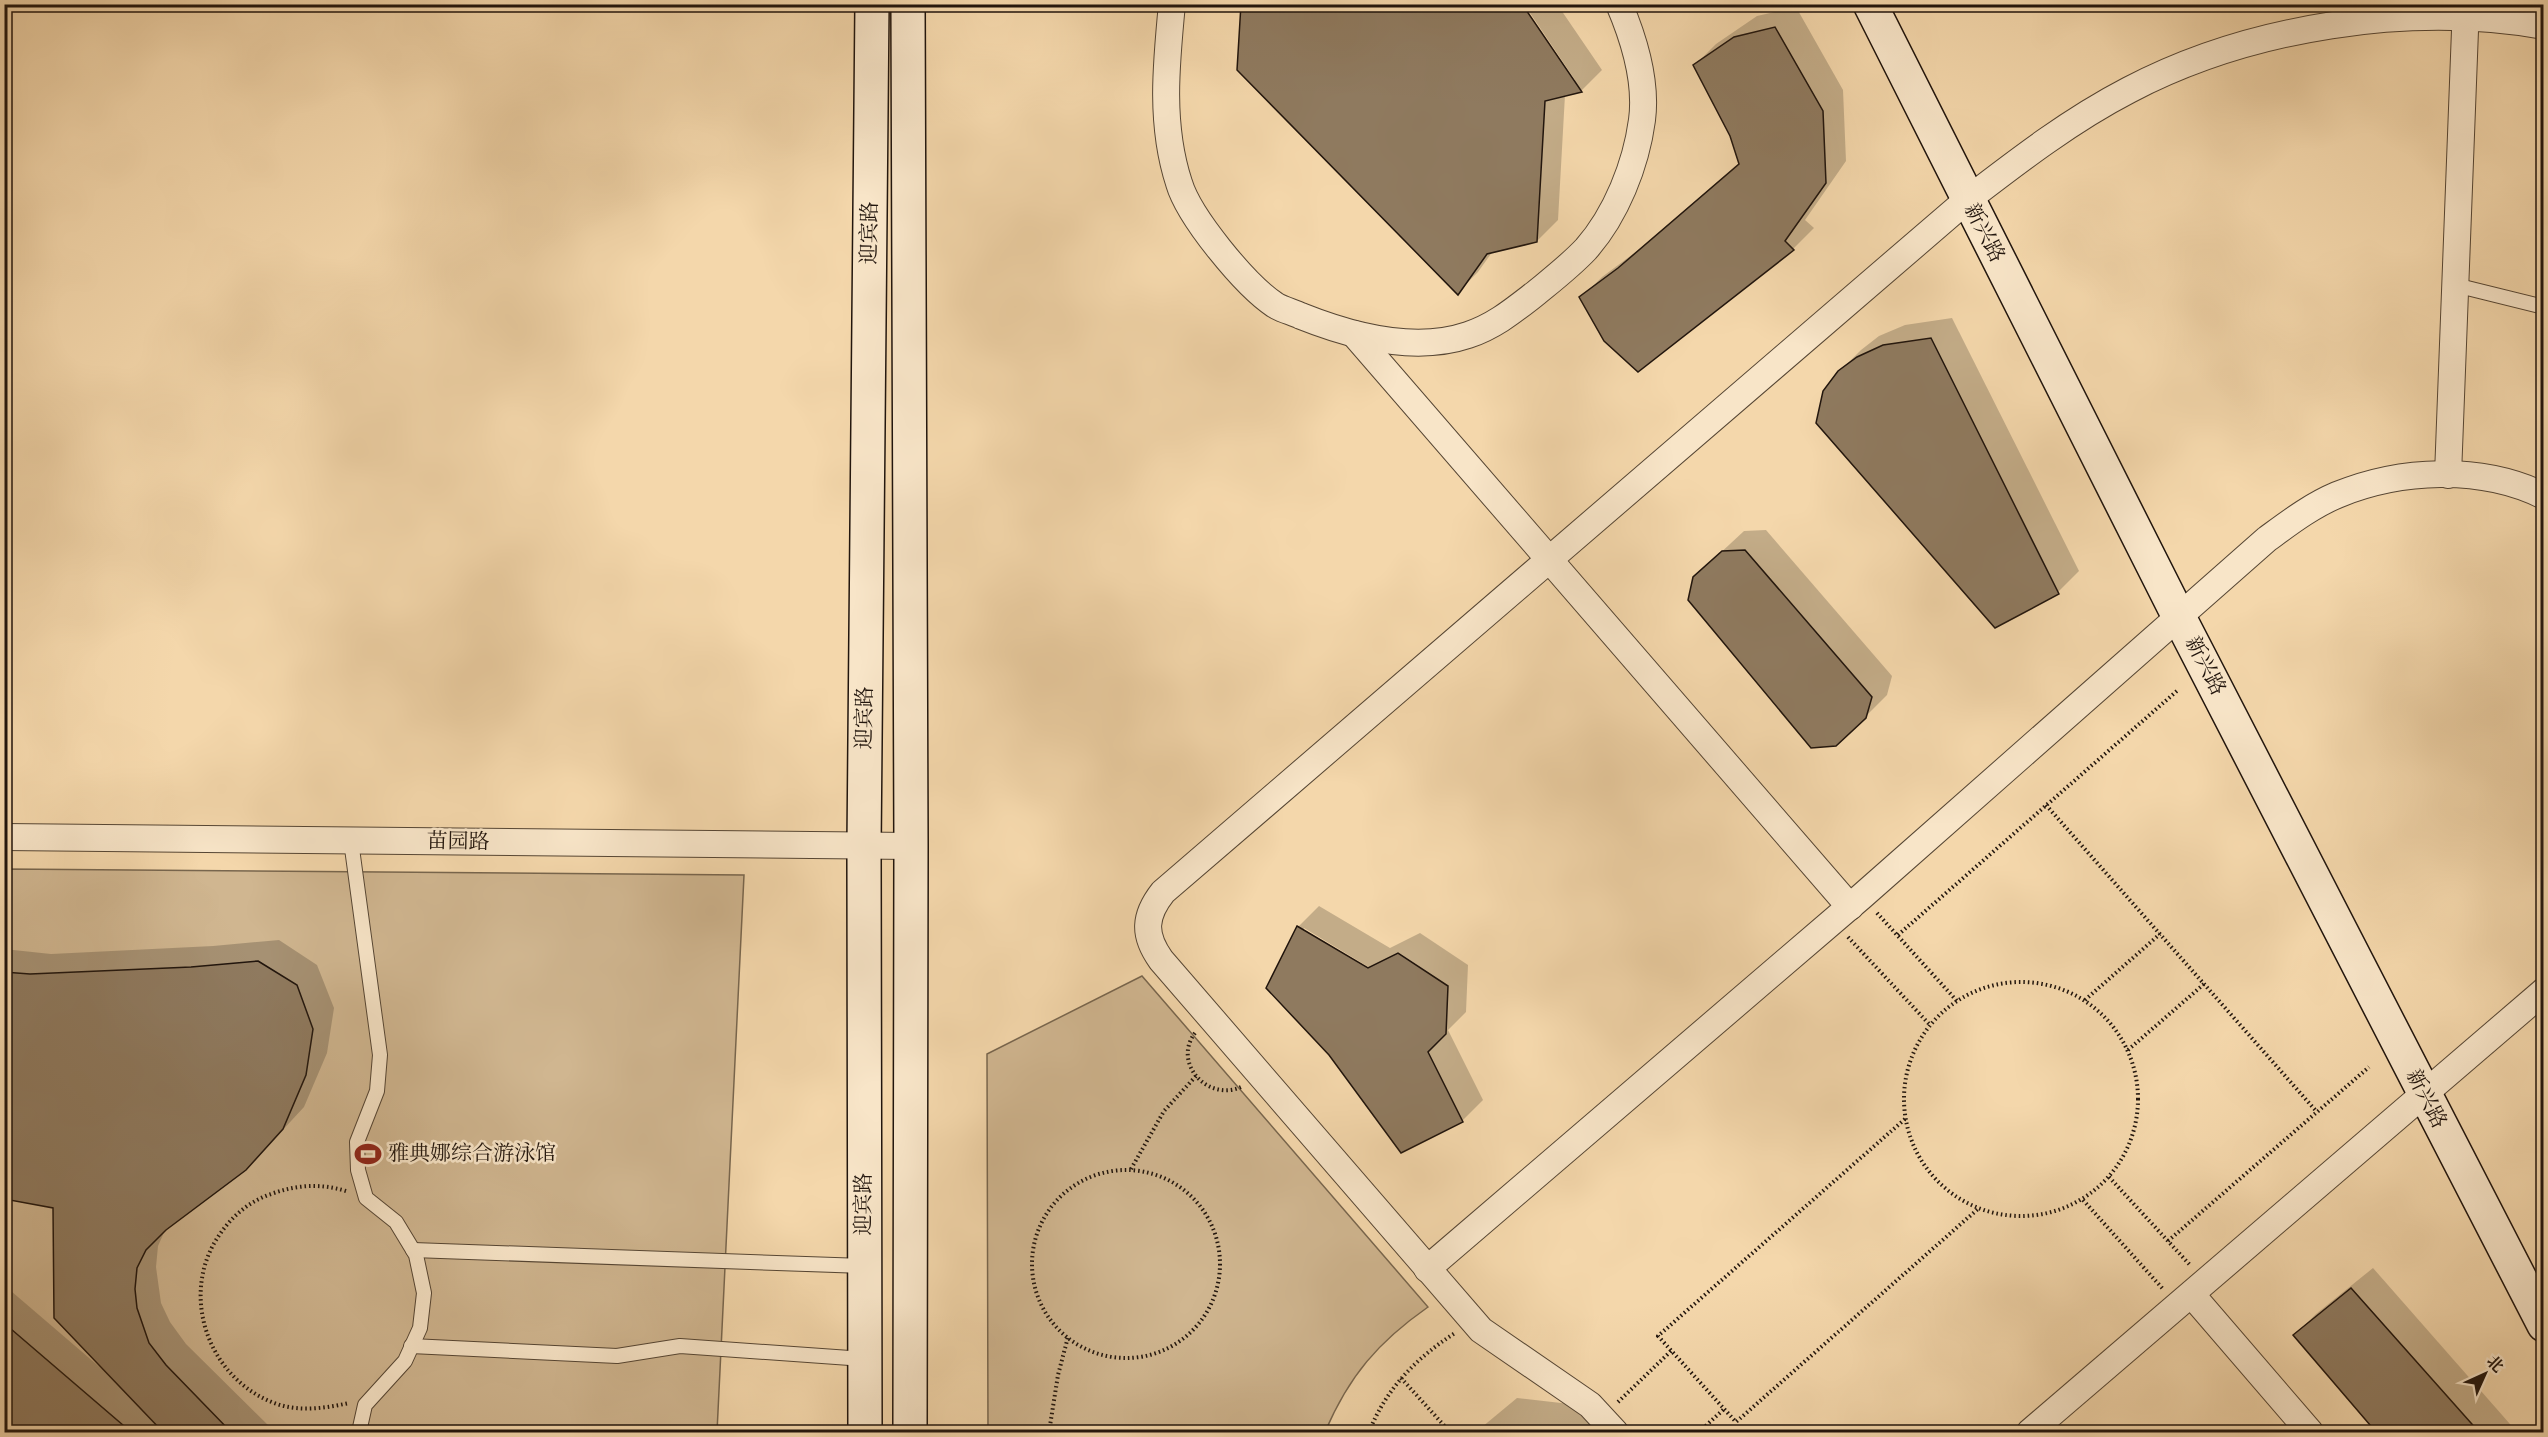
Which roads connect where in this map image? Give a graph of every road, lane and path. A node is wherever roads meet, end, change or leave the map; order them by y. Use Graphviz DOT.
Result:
graph roads {
  1 [pos="872,4"];
  2 [pos="908,4"];
  3 [pos="1172,4"];
  4 [pos="1619,4"];
  5 [pos="1870,4"];
  6 [pos="2465,11"];
  7 [pos="2544,26"];
  8 [pos="1967,200"];
  9 [pos="2455,285"];
  10 [pos="2544,307"];
  11 [pos="1354,334"];
  12 [pos="2448,475"];
  13 [pos="2544,496"];
  14 [pos="1551,560"];
  15 [pos="2179,616"];
  16 [pos="2178,690"];
  17 [pos="2046,805"];
  18 [pos="4,837"];
  19 [pos="351,840"];
  20 [pos="864,846"];
  21 [pos="911,846"];
  22 [pos="1848,909"];
  23 [pos="2160,934"];
  24 [pos="1898,935"];
  25 [pos="2204,984"];
  26 [pos="2544,992"];
  27 [pos="2085,1000"];
  28 [pos="1957,1001"];
  29 [pos="1210,1018"];
  30 [pos="1930,1025"];
  31 [pos="2128,1050"];
  32 [pos="2369,1067"];
  33 [pos="1258,1073"];
  34 [pos="1196,1076"];
  35 [pos="2423,1094"];
  36 [pos="2317,1112"];
  37 [pos="1905,1119"];
  38 [pos="1131,1169"];
  39 [pos="2109,1177"];
  40 [pos="366,1198"];
  41 [pos="2083,1200"];
  42 [pos="1979,1208"];
  43 [pos="2168,1241"];
  44 [pos="413,1250"];
  45 [pos="864,1266"];
  46 [pos="1427,1269"];
  47 [pos="2192,1294"];
  48 [pos="1474,1322"];
  49 [pos="2544,1325"];
  50 [pos="1068,1337"];
  51 [pos="411,1346"];
  52 [pos="1671,1351"];
  53 [pos="864,1359"];
  54 [pos="1401,1378"];
  55 [pos="380,1387"];
  56 [pos="1724,1409"];
  57 [pos="1608,1425"];
  58 [pos="359,1432"];
  59 [pos="865,1432"];
  60 [pos="910,1432"];
  61 [pos="1048,1432"];
  62 [pos="1369,1432"];
  63 [pos="1449,1432"];
  64 [pos="1699,1432"];
  65 [pos="2030,1432"];
  66 [pos="2310,1432"];
  1 -- 20 [label="main road, 迎宾路"];
  2 -- 21 [label="main road, 迎宾路"];
  3 -- 11 [label="street"];
  4 -- 11 [label="street"];
  5 -- 8 [label="main road, 新兴路"];
  6 -- 7 [label="street"];
  6 -- 8 [label="street"];
  6 -- 9 [label="street"];
  8 -- 14 [label="street"];
  8 -- 15 [label="main road, 新兴路"];
  9 -- 10 [label="lane"];
  9 -- 12 [label="street"];
  11 -- 14 [label="street"];
  12 -- 13 [label="street"];
  12 -- 15 [label="street"];
  14 -- 22 [label="street"];
  14 -- 29 [label="street"];
  15 -- 22 [label="street"];
  15 -- 35 [label="main road, 新兴路"];
  16 -- 17 [label="path"];
  17 -- 23 [label="path"];
  17 -- 24 [label="path"];
  18 -- 19 [label="street, 苗园路"];
  19 -- 20 [label="street, 苗园路"];
  19 -- 40 [label="lane"];
  20 -- 21 [label="street, 苗园路"];
  20 -- 45 [label="main road, 迎宾路"];
  21 -- 60 [label="main road, 迎宾路"];
  22 -- 24 [label="path"];
  22 -- 30 [label="path"];
  22 -- 46 [label="street"];
  23 -- 25 [label="path"];
  23 -- 27 [label="path"];
  24 -- 28 [label="path"];
  25 -- 31 [label="path"];
  25 -- 36 [label="path"];
  26 -- 35 [label="street"];
  27 -- 28 [label="path"];
  27 -- 31 [label="path"];
  28 -- 30 [label="path"];
  29 -- 33 [label="street"];
  29 -- 34 [label="path"];
  30 -- 37 [label="path"];
  31 -- 39 [label="path"];
  32 -- 36 [label="path"];
  33 -- 34 [label="path"];
  33 -- 46 [label="street"];
  34 -- 38 [label="path"];
  35 -- 47 [label="street"];
  35 -- 49 [label="main road, 新兴路"];
  36 -- 43 [label="path"];
  37 -- 42 [label="path"];
  37 -- 52 [label="path"];
  38 -- 50 [label="path"];
  38 -- 50 [label="path"];
  39 -- 41 [label="path"];
  39 -- 43 [label="path"];
  40 -- 44 [label="lane"];
  40 -- 55 [label="path"];
  41 -- 42 [label="path"];
  41 -- 47 [label="path"];
  42 -- 56 [label="path"];
  43 -- 47 [label="path"];
  44 -- 45 [label="lane"];
  44 -- 51 [label="lane"];
  45 -- 53 [label="main road, 迎宾路"];
  46 -- 48 [label="street"];
  47 -- 65 [label="street"];
  47 -- 66 [label="street"];
  48 -- 54 [label="path"];
  48 -- 57 [label="street"];
  50 -- 61 [label="path"];
  51 -- 53 [label="lane"];
  51 -- 55 [label="lane"];
  52 -- 56 [label="path"];
  52 -- 57 [label="path"];
  53 -- 59 [label="main road, 迎宾路"];
  54 -- 62 [label="path"];
  54 -- 63 [label="path"];
  55 -- 58 [label="lane"];
  56 -- 64 [label="path"];
}
